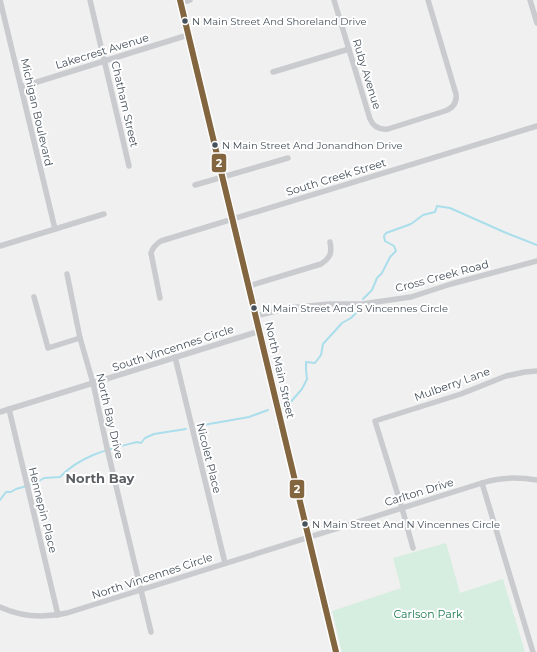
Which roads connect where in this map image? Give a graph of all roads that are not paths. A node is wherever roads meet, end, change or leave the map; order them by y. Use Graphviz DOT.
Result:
graph roads {
  1 [pos="0,0"];
  2 [pos="90,0"];
  3 [pos="190,0"];
  4 [pos="334,0"];
  5 [pos="428,0"];
  6 [pos="530,0"];
  7 [pos="180,1"];
  8 [pos="537,23"];
  9 [pos="188,35"];
  10 [pos="349,49"];
  11 [pos="104,61"];
  12 [pos="273,72"];
  13 [pos="21,86"];
  14 [pos="537,126"];
  15 [pos="288,158"];
  16 [pos="129,166"];
  17 [pos="222,177"];
  18 [pos="196,185"];
  19 [pos="104,214"];
  20 [pos="232,220"];
  21 [pos="55,229"];
  22 [pos="330,242"];
  23 [pos="0,246"];
  24 [pos="537,261"];
  25 [pos="67,274"];
  26 [pos="249,286"];
  27 [pos="34,297"];
  28 [pos="160,298"];
  29 [pos="256,316"];
  30 [pos="260,331"];
  31 [pos="80,338"];
  32 [pos="175,357"];
  33 [pos="537,371"];
  34 [pos="93,383"];
  35 [pos="9,409"];
  36 [pos="0,412"];
  37 [pos="537,480"];
  38 [pos="482,483"];
  39 [pos="402,508"];
  40 [pos="309,536"];
  41 [pos="413,548"];
  42 [pos="225,563"];
  43 [pos="141,590"];
  44 [pos="0,608"];
  45 [pos="58,615"];
  46 [pos="151,632"];
  47 [pos="336,652"];
  48 [pos="533,652"];
  1 -- 13 [label="street, Michigan Boulevard"];
  2 -- 11 [label="street, Chatham Street"];
  3 -- 7 [label="street"];
  4 -- 10 [label="street, Ruby Avenue"];
  5 -- 10 [label="street, Ruby Avenue"];
  6 -- 8 [label="street"];
  7 -- 9 [label="main road, North Main Street"];
  9 -- 11 [label="street, Lakecrest Avenue"];
  9 -- 17 [label="main road, North Main Street"];
  10 -- 12 [label="street"];
  11 -- 13 [label="street, Lakecrest Avenue"];
  11 -- 16 [label="street, Chatham Street"];
  13 -- 21 [label="street, Michigan Boulevard"];
  14 -- 20 [label="street, South Creek Street"];
  15 -- 17 [label="street"];
  17 -- 18 [label="street"];
  17 -- 20 [label="main road, North Main Street"];
  19 -- 21 [label="street"];
  20 -- 26 [label="main road, North Main Street"];
  20 -- 28 [label="street, South Creek Street"];
  21 -- 23 [label="street"];
  22 -- 26 [label="street"];
  24 -- 29 [label="street, Cross Creek Road"];
  25 -- 31 [label="street, North Bay Drive"];
  26 -- 29 [label="main road, North Main Street"];
  27 -- 31 [label="street"];
  29 -- 30 [label="main road, North Main Street"];
  30 -- 32 [label="street, South Vincennes Circle"];
  30 -- 40 [label="main road, North Main Street"];
  31 -- 34 [label="street, North Bay Drive"];
  32 -- 34 [label="street, South Vincennes Circle"];
  32 -- 42 [label="street, Nicolet Place"];
  33 -- 39 [label="street, Mulberry Lane"];
  34 -- 35 [label="street, South Vincennes Circle"];
  34 -- 43 [label="street, North Bay Drive"];
  35 -- 36 [label="street, South Vincennes Circle"];
  35 -- 45 [label="street, Hennepin Place"];
  37 -- 38 [label="street, Carlton Drive"];
  38 -- 39 [label="street, Carlton Drive"];
  38 -- 48 [label="street"];
  39 -- 40 [label="street, Carlton Drive"];
  39 -- 41 [label="street"];
  40 -- 42 [label="street, North Vincennes Circle"];
  40 -- 47 [label="main road, North Main Street"];
  42 -- 43 [label="street, North Vincennes Circle"];
  43 -- 45 [label="street, North Vincennes Circle"];
  43 -- 46 [label="street, North Bay Drive"];
  44 -- 45 [label="street, North Vincennes Circle"];
}
